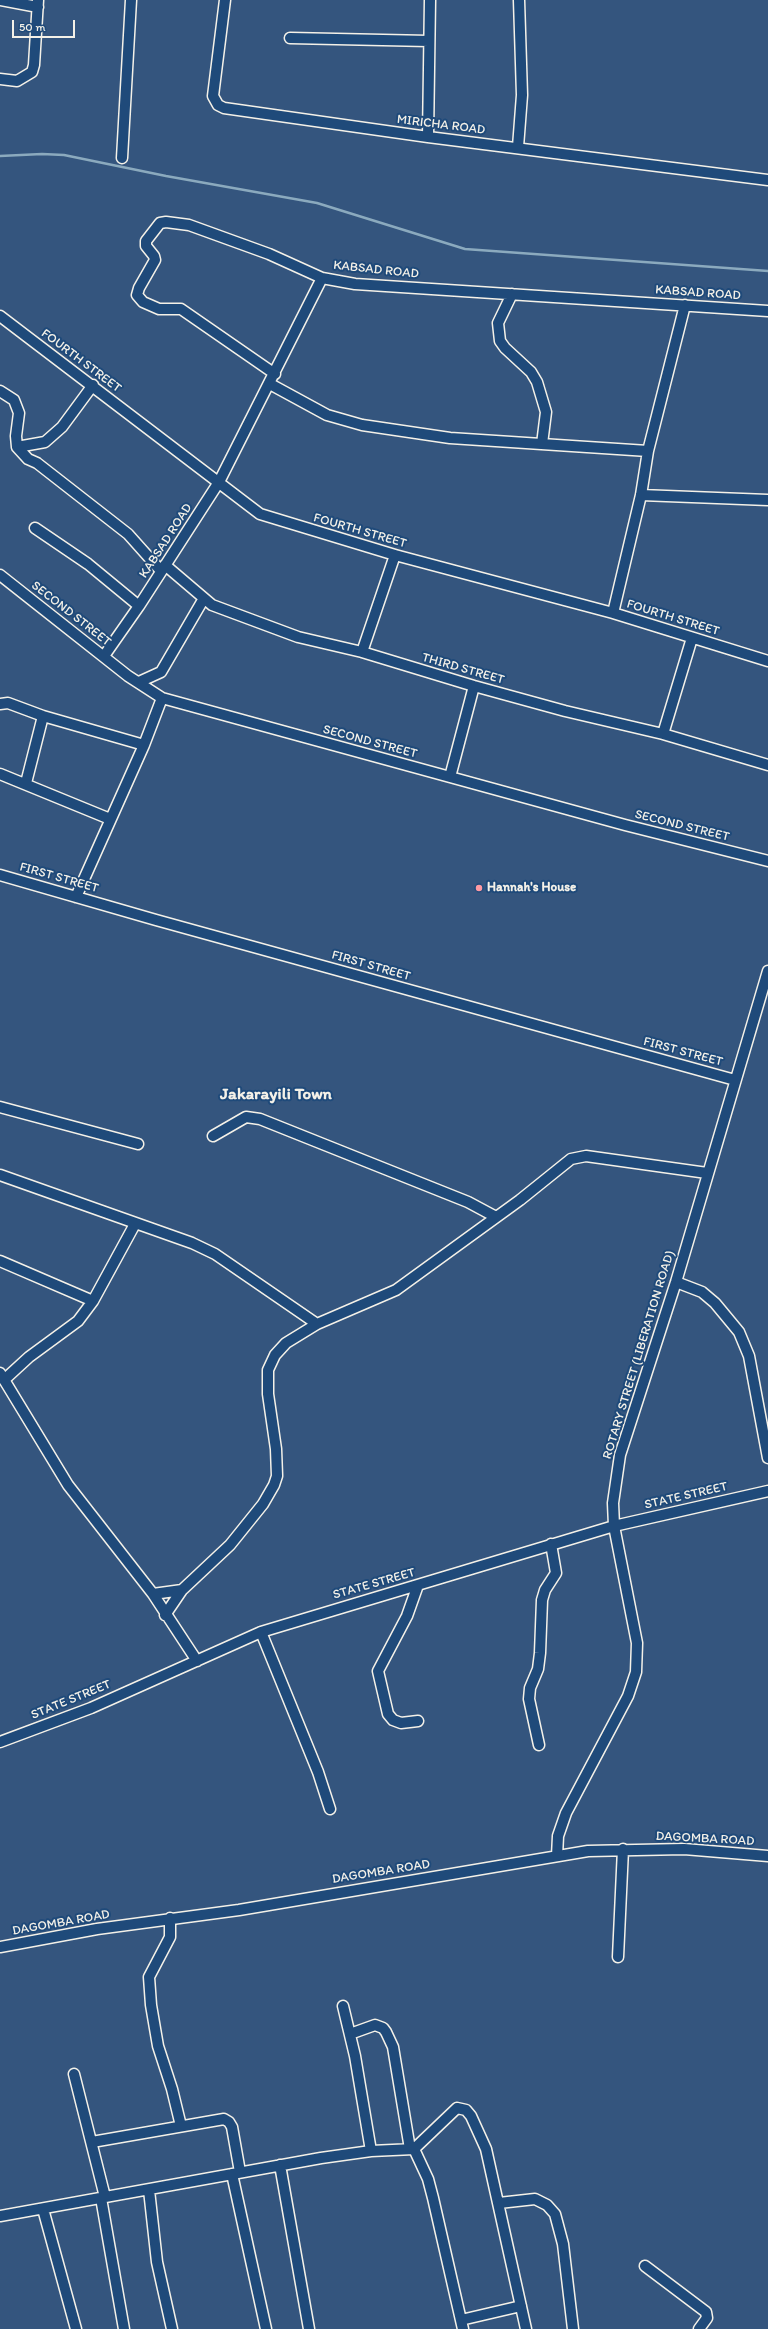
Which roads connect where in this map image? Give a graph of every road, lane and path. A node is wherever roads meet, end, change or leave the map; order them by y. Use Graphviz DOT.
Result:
graph roads {
  1 [pos="0,0"];
  2 [pos="131,0"];
  3 [pos="225,0"];
  4 [pos="430,0"];
  5 [pos="519,0"];
  6 [pos="38,4"];
  7 [pos="290,38"];
  8 [pos="429,41"];
  9 [pos="0,79"];
  10 [pos="428,137"];
  11 [pos="518,147"];
  12 [pos="122,158"];
  13 [pos="768,180"];
  14 [pos="322,278"];
  15 [pos="512,294"];
  16 [pos="685,305"];
  17 [pos="768,311"];
  18 [pos="0,316"];
  19 [pos="275,374"];
  20 [pos="270,384"];
  21 [pos="93,386"];
  22 [pos="0,391"];
  23 [pos="542,444"];
  24 [pos="18,447"];
  25 [pos="648,451"];
  26 [pos="219,482"];
  27 [pos="641,495"];
  28 [pos="768,500"];
  29 [pos="34,528"];
  30 [pos="395,555"];
  31 [pos="163,568"];
  32 [pos="0,574"];
  33 [pos="203,600"];
  34 [pos="139,606"];
  35 [pos="613,613"];
  36 [pos="692,638"];
  37 [pos="362,652"];
  38 [pos="104,656"];
  39 [pos="768,661"];
  40 [pos="139,682"];
  41 [pos="474,686"];
  42 [pos="162,698"];
  43 [pos="0,704"];
  44 [pos="43,716"];
  45 [pos="663,734"];
  46 [pos="144,745"];
  47 [pos="768,765"];
  48 [pos="0,774"];
  49 [pos="450,777"];
  50 [pos="26,783"];
  51 [pos="110,819"];
  52 [pos="768,861"];
  53 [pos="0,875"];
  54 [pos="76,897"];
  55 [pos="768,971"];
  56 [pos="735,1080"];
  57 [pos="0,1107"];
  58 [pos="213,1136"];
  59 [pos="138,1144"];
  60 [pos="707,1173"];
  61 [pos="0,1175"];
  62 [pos="496,1218"];
  63 [pos="135,1224"];
  64 [pos="0,1261"];
  65 [pos="676,1282"];
  66 [pos="93,1301"];
  67 [pos="318,1324"];
  68 [pos="2,1376"];
  69 [pos="768,1458"];
  70 [pos="768,1491"];
  71 [pos="614,1526"];
  72 [pos="551,1544"];
  73 [pos="418,1585"];
  74 [pos="182,1590"];
  75 [pos="153,1594"];
  76 [pos="166,1615"];
  77 [pos="261,1632"];
  78 [pos="197,1661"];
  79 [pos="418,1721"];
  80 [pos="0,1742"];
  81 [pos="539,1745"];
  82 [pos="330,1809"];
  83 [pos="623,1849"];
  84 [pos="557,1856"];
  85 [pos="768,1856"];
  86 [pos="170,1918"];
  87 [pos="0,1947"];
  88 [pos="618,1957"];
  89 [pos="343,2006"];
  90 [pos="350,2034"];
  91 [pos="74,2074"];
  92 [pos="181,2126"];
  93 [pos="92,2142"];
  94 [pos="412,2149"];
  95 [pos="371,2151"];
  96 [pos="280,2166"];
  97 [pos="236,2173"];
  98 [pos="149,2190"];
  99 [pos="103,2198"];
  100 [pos="499,2204"];
  101 [pos="43,2209"];
  102 [pos="0,2216"];
  103 [pos="645,2266"];
  104 [pos="521,2306"];
  105 [pos="462,2324"];
  106 [pos="76,2329"];
  107 [pos="124,2329"];
  108 [pos="172,2329"];
  109 [pos="266,2329"];
  110 [pos="309,2329"];
  111 [pos="526,2329"];
  112 [pos="573,2329"];
  113 [pos="700,2329"];
  1 -- 6 [label="street"];
  2 -- 12 [label="street"];
  3 -- 10 [label="street, MIRICHA ROAD"];
  4 -- 8 [label="street"];
  5 -- 11 [label="street"];
  6 -- 9 [label="street"];
  7 -- 8 [label="street"];
  8 -- 10 [label="street"];
  10 -- 11 [label="street, MIRICHA ROAD"];
  11 -- 13 [label="street, MIRICHA ROAD"];
  14 -- 15 [label="street, KABSAD ROAD"];
  14 -- 19 [label="street, KABSAD ROAD"];
  14 -- 19 [label="street"];
  15 -- 16 [label="street, KABSAD ROAD"];
  15 -- 23 [label="street"];
  16 -- 17 [label="street, KABSAD ROAD"];
  16 -- 25 [label="street"];
  18 -- 21 [label="street, FOURTH STREET"];
  19 -- 20 [label="street, KABSAD ROAD"];
  20 -- 23 [label="street"];
  20 -- 26 [label="street, KABSAD ROAD"];
  21 -- 24 [label="street"];
  21 -- 26 [label="street, FOURTH STREET"];
  22 -- 24 [label="street"];
  23 -- 25 [label="street"];
  24 -- 31 [label="street, THIRD STREET"];
  25 -- 27 [label="street"];
  26 -- 30 [label="street, FOURTH STREET"];
  26 -- 31 [label="street, KABSAD ROAD"];
  27 -- 28 [label="street"];
  27 -- 35 [label="street"];
  29 -- 34 [label="street"];
  30 -- 35 [label="street, FOURTH STREET"];
  30 -- 37 [label="street"];
  31 -- 33 [label="street, THIRD STREET"];
  31 -- 34 [label="street, KABSAD ROAD"];
  32 -- 38 [label="street, SECOND STREET"];
  33 -- 37 [label="street, THIRD STREET"];
  33 -- 40 [label="street"];
  34 -- 38 [label="street, KABSAD ROAD"];
  35 -- 36 [label="street, FOURTH STREET"];
  36 -- 39 [label="street, FOURTH STREET"];
  36 -- 45 [label="street"];
  37 -- 41 [label="street, THIRD STREET"];
  38 -- 40 [label="street, SECOND STREET"];
  40 -- 42 [label="street, SECOND STREET"];
  41 -- 45 [label="street, THIRD STREET"];
  41 -- 49 [label="street"];
  42 -- 46 [label="street"];
  42 -- 49 [label="street, SECOND STREET"];
  43 -- 44 [label="street"];
  44 -- 46 [label="street"];
  44 -- 50 [label="street"];
  45 -- 47 [label="street, THIRD STREET"];
  46 -- 51 [label="street"];
  48 -- 50 [label="street"];
  49 -- 52 [label="street, SECOND STREET"];
  50 -- 51 [label="street"];
  51 -- 54 [label="street"];
  53 -- 54 [label="street, FIRST STREET"];
  54 -- 56 [label="street, FIRST STREET"];
  55 -- 56 [label="street, ROTARY STREET (LIBERATION ROAD)"];
  56 -- 60 [label="street, ROTARY STREET (LIBERATION ROAD)"];
  57 -- 59 [label="street"];
  58 -- 62 [label="street"];
  60 -- 62 [label="street"];
  60 -- 65 [label="street, ROTARY STREET (LIBERATION ROAD)"];
  61 -- 63 [label="street"];
  62 -- 67 [label="street"];
  63 -- 66 [label="street"];
  63 -- 67 [label="street"];
  64 -- 66 [label="street"];
  65 -- 69 [label="street"];
  65 -- 71 [label="street, ROTARY STREET (LIBERATION ROAD)"];
  66 -- 68 [label="street"];
  67 -- 74 [label="street"];
  68 -- 75 [label="street"];
  70 -- 71 [label="street, STATE STREET"];
  71 -- 72 [label="street, STATE STREET"];
  71 -- 84 [label="street, ROTARY STREET (LIBERATION ROAD)"];
  72 -- 73 [label="street, STATE STREET"];
  72 -- 81 [label="street"];
  73 -- 77 [label="street, STATE STREET"];
  73 -- 79 [label="street"];
  74 -- 75 [label="street"];
  74 -- 76 [label="street"];
  75 -- 76 [label="street"];
  76 -- 78 [label="street"];
  77 -- 78 [label="street, STATE STREET"];
  77 -- 82 [label="street"];
  78 -- 80 [label="street, STATE STREET"];
  83 -- 84 [label="street, DAGOMBA ROAD"];
  83 -- 85 [label="street, DAGOMBA ROAD"];
  83 -- 88 [label="street"];
  84 -- 86 [label="street, DAGOMBA ROAD"];
  86 -- 87 [label="street, DAGOMBA ROAD"];
  86 -- 92 [label="street"];
  89 -- 90 [label="street"];
  90 -- 94 [label="street"];
  90 -- 95 [label="street"];
  91 -- 93 [label="street"];
  92 -- 93 [label="street"];
  92 -- 97 [label="street"];
  93 -- 99 [label="street"];
  94 -- 95 [label="street"];
  94 -- 100 [label="street"];
  94 -- 105 [label="street"];
  95 -- 96 [label="street"];
  96 -- 97 [label="street"];
  96 -- 110 [label="street"];
  97 -- 98 [label="street"];
  97 -- 109 [label="street"];
  98 -- 99 [label="street"];
  98 -- 108 [label="street"];
  99 -- 101 [label="street"];
  99 -- 107 [label="street"];
  100 -- 104 [label="street"];
  100 -- 112 [label="street"];
  101 -- 102 [label="street"];
  101 -- 106 [label="street"];
  103 -- 113 [label="street"];
  104 -- 105 [label="street"];
  104 -- 111 [label="street"];
}
